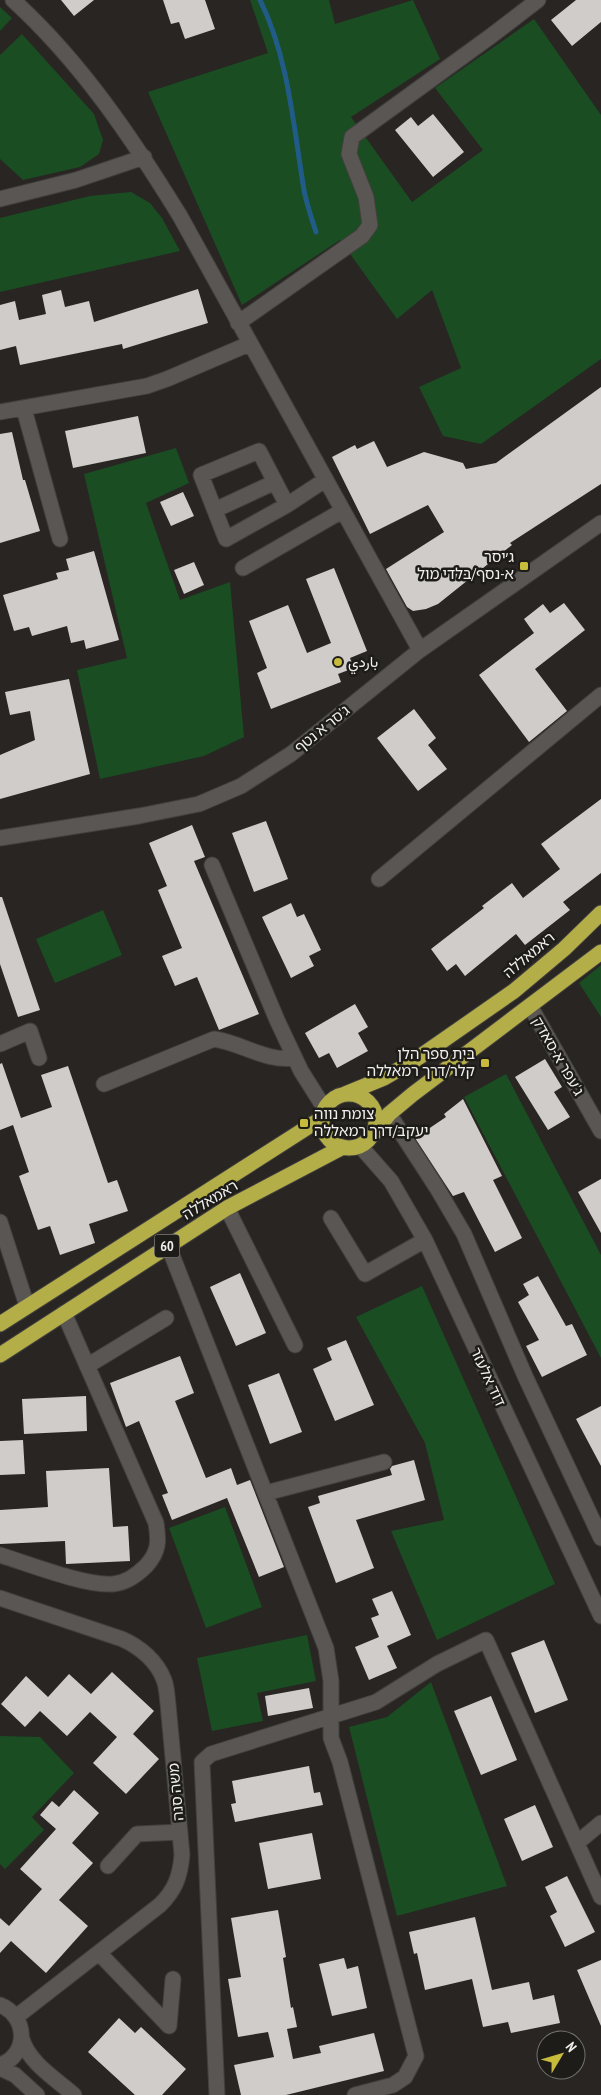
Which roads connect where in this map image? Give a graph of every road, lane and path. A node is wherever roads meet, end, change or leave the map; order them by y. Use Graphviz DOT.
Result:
graph roads {
  1 [pos="13,0"];
  2 [pos="538,0"];
  3 [pos="144,158"];
  4 [pos="0,199"];
  5 [pos="238,323"];
  6 [pos="249,344"];
  7 [pos="24,409"];
  8 [pos="0,412"];
  9 [pos="326,480"];
  10 [pos="275,482"];
  11 [pos="286,505"];
  12 [pos="215,510"];
  13 [pos="342,510"];
  14 [pos="601,523"];
  15 [pos="60,539"];
  16 [pos="242,568"];
  17 [pos="420,650"];
  18 [pos="601,694"];
  19 [pos="0,838"];
  20 [pos="212,865"];
  21 [pos="379,880"];
  22 [pos="601,913"];
  23 [pos="601,952"];
  24 [pos="530,1006"];
  25 [pos="0,1044"];
  26 [pos="39,1058"];
  27 [pos="294,1058"];
  28 [pos="104,1084"];
  29 [pos="345,1094"];
  30 [pos="323,1113"];
  31 [pos="389,1114"];
  32 [pos="601,1132"];
  33 [pos="374,1133"];
  34 [pos="360,1146"];
  35 [pos="340,1148"];
  36 [pos="227,1208"];
  37 [pos="332,1218"];
  38 [pos="0,1222"];
  39 [pos="425,1240"];
  40 [pos="168,1245"];
  41 [pos="27,1306"];
  42 [pos="64,1313"];
  43 [pos="166,1318"];
  44 [pos="0,1324"];
  45 [pos="295,1345"];
  46 [pos="0,1355"];
  47 [pos="87,1366"];
  48 [pos="384,1462"];
  49 [pos="266,1493"];
  50 [pos="601,1538"];
  51 [pos="0,1555"];
  52 [pos="0,1598"];
  53 [pos="601,1616"];
  54 [pos="332,1716"];
  55 [pos="601,1823"];
  56 [pos="180,1832"];
  57 [pos="577,1843"];
  58 [pos="108,1866"];
  59 [pos="601,1897"];
  60 [pos="98,1953"];
  61 [pos="173,1979"];
  62 [pos="0,2005"];
  63 [pos="16,2017"];
  64 [pos="22,2038"];
  65 [pos="0,2067"];
  66 [pos="37,2095"];
  67 [pos="74,2095"];
  68 [pos="217,2095"];
  69 [pos="355,2095"];
  1 -- 3 [label="street"];
  2 -- 5 [label="street"];
  3 -- 4 [label="street"];
  3 -- 5 [label="street"];
  5 -- 6 [label="street"];
  6 -- 7 [label="street"];
  6 -- 9 [label="street"];
  7 -- 8 [label="street"];
  7 -- 15 [label="street"];
  9 -- 11 [label="street"];
  9 -- 13 [label="street"];
  10 -- 11 [label="street"];
  10 -- 12 [label="street"];
  10 -- 12 [label="street"];
  11 -- 12 [label="street"];
  13 -- 16 [label="street"];
  13 -- 17 [label="street"];
  14 -- 17 [label="street, ג'סר א נטף"];
  17 -- 19 [label="street, ג'סר א נטף"];
  18 -- 21 [label="street"];
  20 -- 27 [label="street"];
  22 -- 29 [label="highway, ראמאללה / 60"];
  23 -- 24 [label="highway"];
  24 -- 31 [label="highway"];
  24 -- 32 [label="street, ג'עפר א-סאדק"];
  25 -- 26 [label="street"];
  27 -- 28 [label="street"];
  27 -- 30 [label="street"];
  29 -- 30 [label="highway, 60"];
  29 -- 33 [label="highway"];
  30 -- 35 [label="highway"];
  30 -- 41 [label="highway, ראמאללה / 60"];
  31 -- 33 [label="highway"];
  31 -- 50 [label="street"];
  33 -- 34 [label="highway"];
  34 -- 35 [label="highway, 60"];
  34 -- 39 [label="street, דוד אלעזר"];
  35 -- 36 [label="highway, ראמאללה / 60"];
  36 -- 40 [label="highway, ראמאללה / 60"];
  36 -- 45 [label="street"];
  37 -- 39 [label="street"];
  38 -- 41 [label="street"];
  39 -- 53 [label="street, דוד אלעזר"];
  40 -- 42 [label="highway, ראמאללה / 60"];
  40 -- 49 [label="street"];
  41 -- 44 [label="highway, ראמאללה / 60"];
  42 -- 46 [label="highway, ראמאללה / 60"];
  42 -- 47 [label="street"];
  43 -- 47 [label="street"];
  47 -- 51 [label="street"];
  48 -- 49 [label="street"];
  49 -- 54 [label="street"];
  52 -- 56 [label="street, משה סנה"];
  54 -- 57 [label="street"];
  54 -- 68 [label="street"];
  54 -- 69 [label="street"];
  55 -- 57 [label="street"];
  56 -- 58 [label="street"];
  56 -- 60 [label="street, משה סנה"];
  57 -- 59 [label="street"];
  60 -- 61 [label="street"];
  60 -- 63 [label="street, משה סנה"];
  62 -- 63 [label="street"];
  63 -- 64 [label="street"];
  64 -- 65 [label="street"];
  64 -- 67 [label="street"];
  65 -- 66 [label="street"];
}
